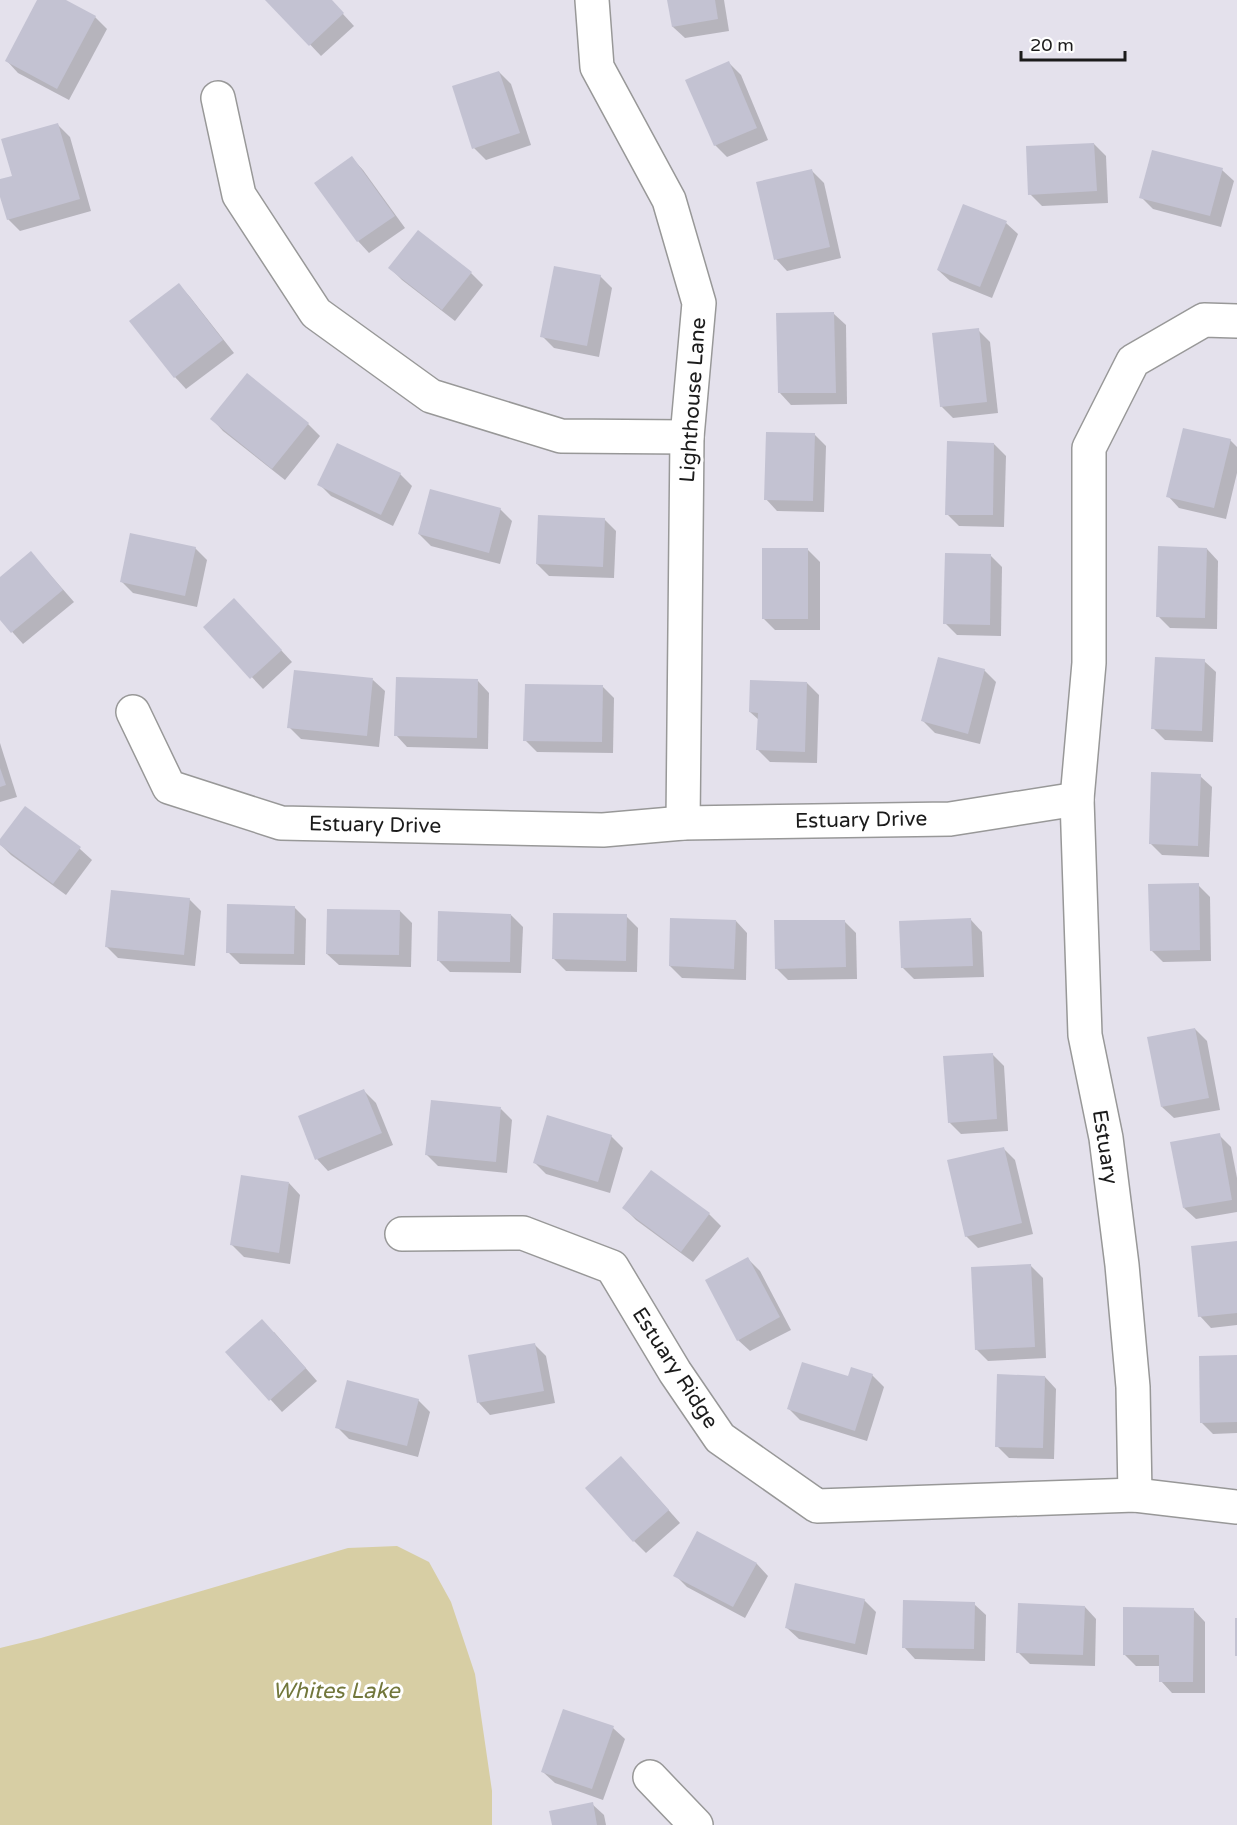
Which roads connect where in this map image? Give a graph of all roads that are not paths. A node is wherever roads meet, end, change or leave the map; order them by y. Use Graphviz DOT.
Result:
graph roads {
  1 [pos="592,0"];
  2 [pos="218,98"];
  3 [pos="1237,321"];
  4 [pos="687,437"];
  5 [pos="133,712"];
  6 [pos="1077,799"];
  7 [pos="683,823"];
  8 [pos="402,1234"];
  9 [pos="1135,1495"];
  10 [pos="1237,1508"];
  11 [pos="650,1777"];
  12 [pos="696,1825"];
  1 -- 4 [label="street, Lighthouse Lane"];
  2 -- 4 [label="street"];
  3 -- 6 [label="street"];
  4 -- 7 [label="street, Lighthouse Lane"];
  5 -- 7 [label="street, Estuary Drive"];
  6 -- 7 [label="street, Estuary Drive"];
  6 -- 9 [label="street, Estuary"];
  8 -- 9 [label="street, Estuary Ridge"];
  9 -- 10 [label="street, Estuary Ridge"];
  11 -- 12 [label="street"];
}
